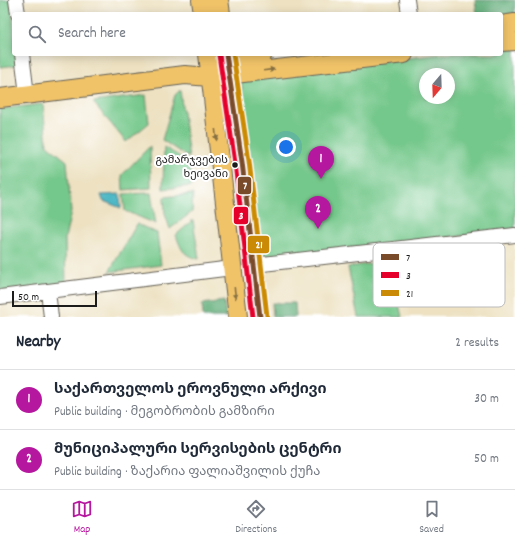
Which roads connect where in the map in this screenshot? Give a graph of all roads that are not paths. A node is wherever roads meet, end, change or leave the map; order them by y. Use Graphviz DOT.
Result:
graph roads {
  1 [pos="16,0"];
  2 [pos="202,0"];
  3 [pos="219,0"];
  4 [pos="408,0"];
  5 [pos="18,12"];
  6 [pos="203,12"];
  7 [pos="221,12"];
  8 [pos="409,12"];
  9 [pos="515,24"];
  10 [pos="503,25"];
  11 [pos="515,41"];
  12 [pos="503,42"];
  13 [pos="22,56"];
  14 [pos="254,56"];
  15 [pos="360,56"];
  16 [pos="228,62"];
  17 [pos="209,64"];
  18 [pos="27,95"];
  19 [pos="0,98"];
  20 [pos="515,235"];
  21 [pos="445,243"];
  22 [pos="373,251"];
  23 [pos="254,265"];
  24 [pos="232,268"];
  25 [pos="48,291"];
  26 [pos="0,297"];
  27 [pos="51,317"];
  28 [pos="238,317"];
  29 [pos="260,317"];
  1 -- 5 [label="street"];
  2 -- 6 [label="main road"];
  3 -- 7 [label="main road"];
  4 -- 8 [label="street"];
  9 -- 10 [label="main road"];
  11 -- 12 [label="main road"];
  13 -- 18 [label="street"];
  14 -- 16 [label="main road"];
  16 -- 15 [label="main road, one-way"];
  16 -- 17 [label="main road"];
  16 -- 23 [label="main road"];
  17 -- 18 [label="main road"];
  17 -- 24 [label="main road, one-way"];
  18 -- 19 [label="main road"];
  20 -- 21 [label="street"];
  22 -- 23 [label="street"];
  23 -- 29 [label="main road"];
  24 -- 25 [label="street"];
  24 -- 28 [label="main road, one-way"];
  25 -- 26 [label="street"];
  25 -- 27 [label="street"];
}
